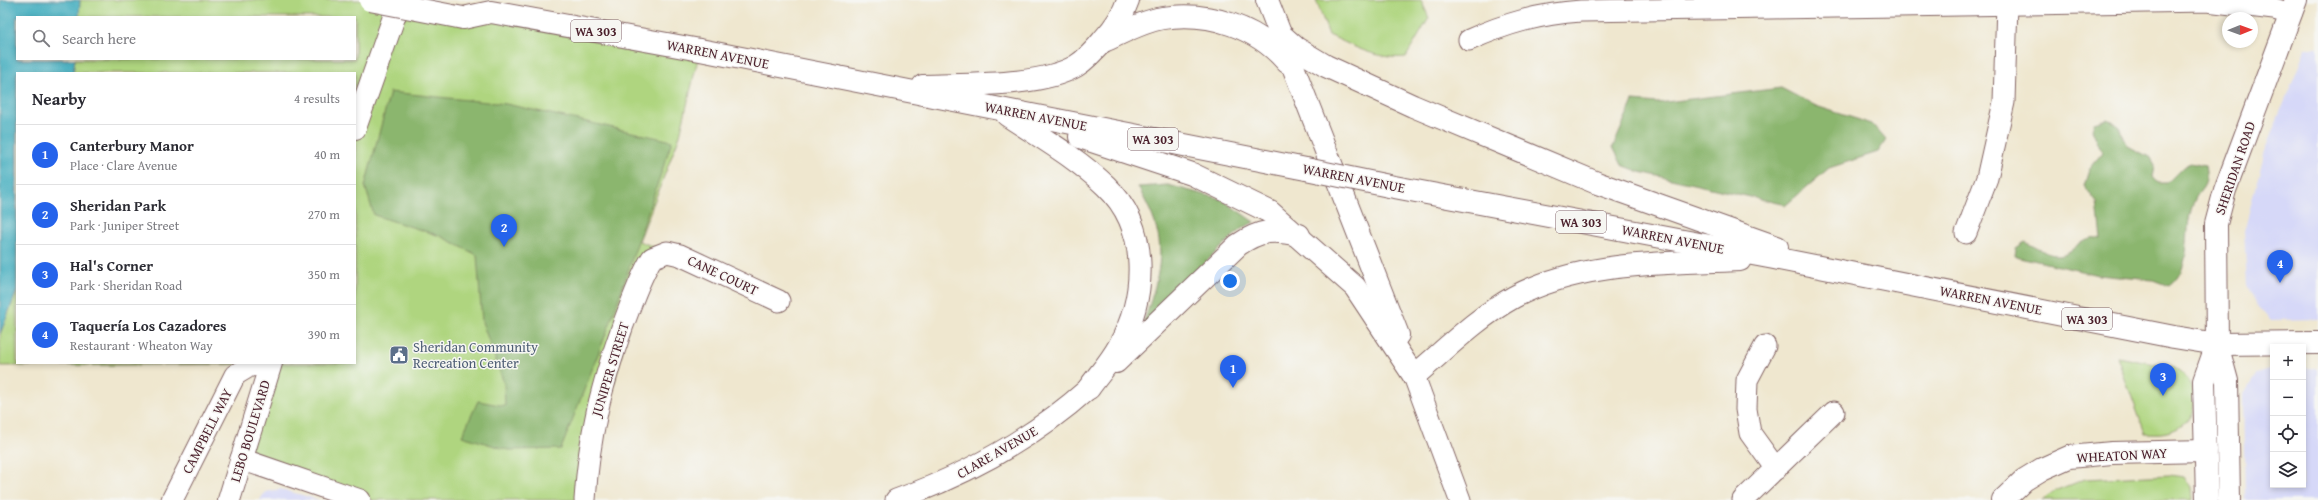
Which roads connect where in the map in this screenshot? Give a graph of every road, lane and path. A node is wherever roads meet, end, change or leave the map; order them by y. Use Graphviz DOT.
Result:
graph roads {
  1 [pos="370,0"];
  2 [pos="400,0"];
  3 [pos="1128,0"];
  4 [pos="1267,0"];
  5 [pos="2168,1"];
  6 [pos="1934,2"];
  7 [pos="2007,3"];
  8 [pos="2293,7"];
  9 [pos="468,9"];
  10 [pos="1279,33"];
  11 [pos="1469,40"];
  12 [pos="1101,42"];
  13 [pos="1297,74"];
  14 [pos="892,88"];
  15 [pos="1000,110"];
  16 [pos="356,125"];
  17 [pos="1966,233"];
  18 [pos="1299,235"];
  19 [pos="666,252"];
  20 [pos="1774,258"];
  21 [pos="1849,273"];
  22 [pos="779,301"];
  23 [pos="2318,343"];
  24 [pos="2217,344"];
  25 [pos="1765,346"];
  26 [pos="263,364"];
  27 [pos="270,364"];
  28 [pos="1414,376"];
  29 [pos="1089,388"];
  30 [pos="1834,412"];
  31 [pos="2206,451"];
  32 [pos="240,459"];
  33 [pos="1776,469"];
  34 [pos="172,500"];
  35 [pos="229,500"];
  36 [pos="360,500"];
  37 [pos="586,500"];
  38 [pos="896,500"];
  39 [pos="1460,500"];
  40 [pos="1743,500"];
  41 [pos="2003,500"];
  42 [pos="2207,500"];
  43 [pos="2229,500"];
  1 -- 9 [label="main road, WA 303, bridge"];
  2 -- 16 [label="main road"];
  3 -- 12 [label="main road"];
  4 -- 10 [label="main road"];
  5 -- 7 [label="street"];
  5 -- 8 [label="street"];
  6 -- 7 [label="street"];
  6 -- 11 [label="street"];
  7 -- 17 [label="street"];
  8 -- 24 [label="main road, SHERIDAN ROAD"];
  9 -- 14 [label="main road, WARREN AVENUE / WA 303"];
  10 -- 13 [label="main road"];
  10 -- 21 [label="main road"];
  12 -- 13 [label="main road"];
  12 -- 14 [label="main road"];
  13 -- 28 [label="main road"];
  14 -- 15 [label="main road, WARREN AVENUE / WA 303"];
  15 -- 18 [label="main road"];
  15 -- 20 [label="main road, WARREN AVENUE / WA 303, bridge"];
  15 -- 29 [label="main road"];
  18 -- 28 [label="main road"];
  18 -- 29 [label="main road"];
  19 -- 22 [label="street, CANE COURT"];
  19 -- 37 [label="street, JUNIPER STREET"];
  20 -- 21 [label="main road, WARREN AVENUE / WA 303"];
  20 -- 28 [label="main road"];
  21 -- 24 [label="main road, WARREN AVENUE / WA 303"];
  23 -- 24 [label="main road, WA 303"];
  24 -- 31 [label="main road, SHERIDAN ROAD"];
  24 -- 43 [label="main road, SHERIDAN ROAD"];
  25 -- 33 [label="street"];
  26 -- 34 [label="street, CAMPBELL WAY"];
  27 -- 32 [label="main road, LEBO BOULEVARD"];
  28 -- 39 [label="street"];
  29 -- 38 [label="street, CLARE AVENUE"];
  30 -- 33 [label="street"];
  31 -- 41 [label="main road, WHEATON WAY"];
  31 -- 42 [label="main road, SHERIDAN ROAD"];
  32 -- 35 [label="main road, LEBO BOULEVARD"];
  32 -- 36 [label="street"];
  33 -- 40 [label="street"];
}
